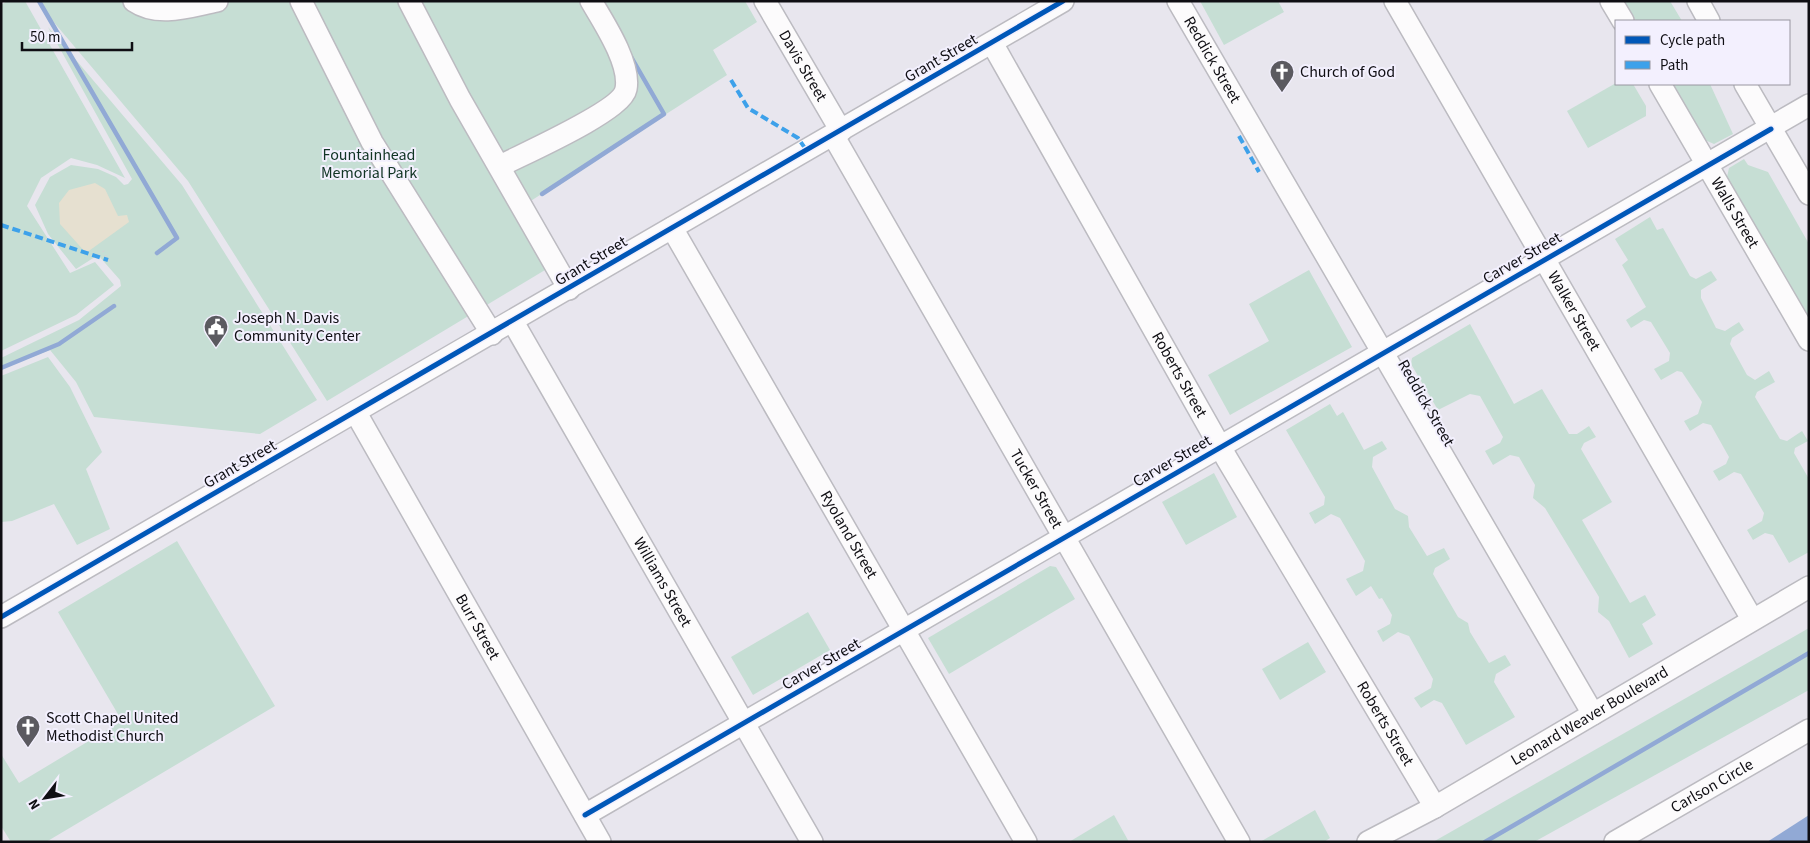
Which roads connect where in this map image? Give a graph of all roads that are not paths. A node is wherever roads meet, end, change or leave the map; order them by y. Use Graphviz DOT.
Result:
graph roads {
  1 [pos="134,1"];
  2 [pos="217,1"];
  3 [pos="301,1"];
  4 [pos="409,1"];
  5 [pos="592,1"];
  6 [pos="766,1"];
  7 [pos="1063,1"];
  8 [pos="1178,1"];
  9 [pos="1395,1"];
  10 [pos="1611,1"];
  11 [pos="1698,1"];
  12 [pos="1622,20"];
  13 [pos="1709,20"];
  14 [pos="992,42"];
  15 [pos="1661,85"];
  16 [pos="1746,85"];
  17 [pos="1809,105"];
  18 [pos="1771,129"];
  19 [pos="837,133"];
  20 [pos="1709,165"];
  21 [pos="500,166"];
  22 [pos="1809,194"];
  23 [pos="672,228"];
  24 [pos="1544,260"];
  25 [pos="569,289"];
  26 [pos="513,322"];
  27 [pos="492,334"];
  28 [pos="1809,340"];
  29 [pos="1383,353"];
  30 [pos="356,413"];
  31 [pos="1221,448"];
  32 [pos="1065,538"];
  33 [pos="1809,587"];
  34 [pos="1,617"];
  35 [pos="1752,619"];
  36 [pos="904,631"];
  37 [pos="1593,714"];
  38 [pos="742,722"];
  39 [pos="1809,730"];
  40 [pos="1435,808"];
  41 [pos="585,815"];
  42 [pos="600,842"];
  43 [pos="812,842"];
  44 [pos="1026,842"];
  45 [pos="1238,842"];
  46 [pos="1368,842"];
  47 [pos="1615,842"];
  1 -- 2 [label="street"];
  3 -- 27 [label="street"];
  4 -- 21 [label="street"];
  5 -- 21 [label="street"];
  6 -- 19 [label="street, Davis Street"];
  7 -- 14 [label="street, Grant Street"];
  8 -- 29 [label="street, Reddick Street"];
  9 -- 24 [label="street, Walker Street"];
  10 -- 12 [label="street"];
  11 -- 13 [label="street"];
  14 -- 19 [label="street, Grant Street"];
  14 -- 31 [label="street, Roberts Street"];
  15 -- 20 [label="street, Walls Street"];
  16 -- 18 [label="street"];
  17 -- 18 [label="street, Carver Street"];
  18 -- 20 [label="street, Carver Street"];
  18 -- 22 [label="street"];
  19 -- 23 [label="street, Grant Street"];
  19 -- 32 [label="street, Tucker Street"];
  20 -- 24 [label="street, Carver Street"];
  20 -- 28 [label="street, Walls Street"];
  21 -- 25 [label="street"];
  23 -- 25 [label="street, Grant Street"];
  23 -- 36 [label="street, Ryoland Street"];
  24 -- 29 [label="street, Carver Street"];
  24 -- 35 [label="street, Walker Street"];
  25 -- 26 [label="street, Grant Street"];
  26 -- 27 [label="street, Grant Street"];
  26 -- 38 [label="street, Williams Street"];
  27 -- 30 [label="street, Grant Street"];
  29 -- 31 [label="street, Carver Street"];
  29 -- 37 [label="street, Reddick Street"];
  30 -- 34 [label="street, Grant Street"];
  30 -- 41 [label="street, Burr Street"];
  31 -- 32 [label="street, Carver Street"];
  31 -- 40 [label="street, Roberts Street"];
  32 -- 36 [label="street, Carver Street"];
  32 -- 45 [label="street, Tucker Street"];
  33 -- 35 [label="street, Leonard Weaver Boulevard"];
  35 -- 37 [label="street, Leonard Weaver Boulevard"];
  36 -- 38 [label="street, Carver Street"];
  36 -- 44 [label="street, Ryoland Street"];
  37 -- 40 [label="street, Leonard Weaver Boulevard"];
  38 -- 41 [label="street, Carver Street"];
  38 -- 43 [label="street, Williams Street"];
  39 -- 47 [label="street, Carlson Circle"];
  40 -- 46 [label="street, Leonard Weaver Boulevard"];
  41 -- 42 [label="street, Burr Street"];
}
